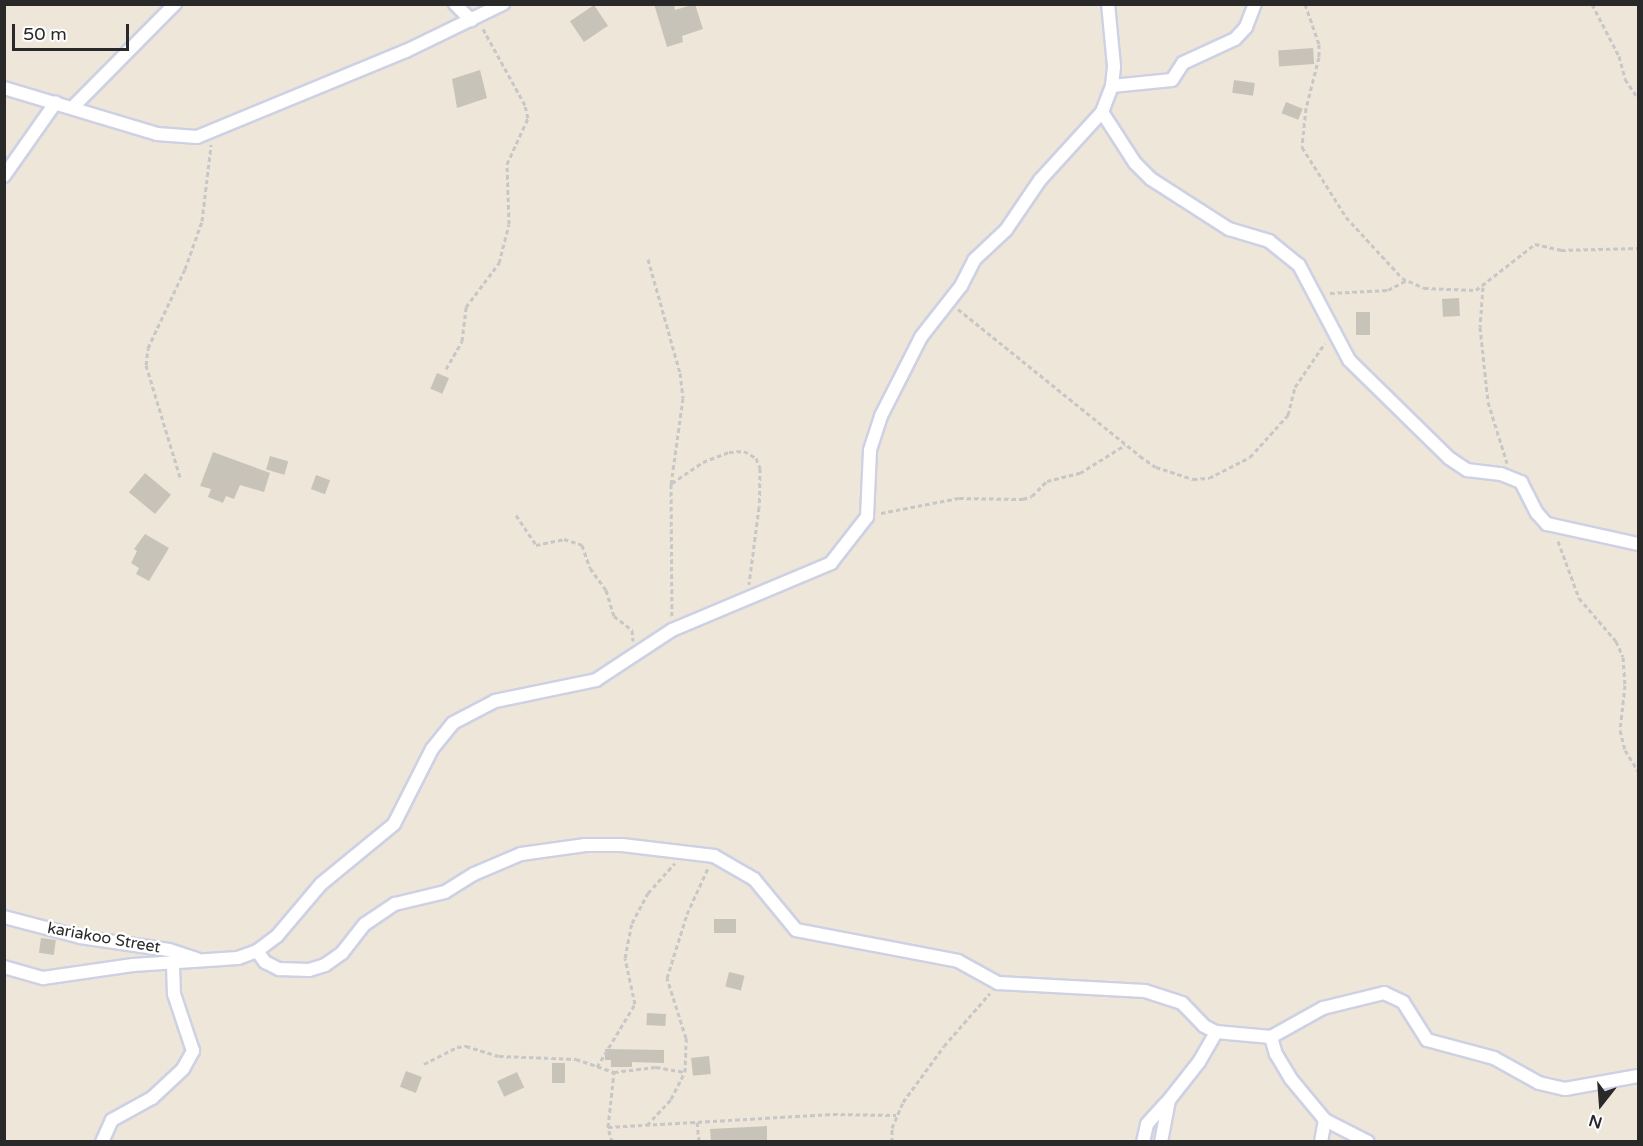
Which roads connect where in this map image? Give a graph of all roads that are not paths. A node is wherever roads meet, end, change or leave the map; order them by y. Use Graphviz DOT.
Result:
graph roads {
  1 [pos="175,4"];
  2 [pos="455,4"];
  3 [pos="504,4"];
  4 [pos="1108,4"];
  5 [pos="1255,4"];
  6 [pos="474,19"];
  7 [pos="1112,86"];
  8 [pos="4,88"];
  9 [pos="56,102"];
  10 [pos="74,106"];
  11 [pos="1102,111"];
  12 [pos="4,176"];
  13 [pos="1638,544"];
  14 [pos="4,917"];
  15 [pos="257,951"];
  16 [pos="204,961"];
  17 [pos="173,964"];
  18 [pos="4,967"];
  19 [pos="1216,1032"];
  20 [pos="1271,1037"];
  21 [pos="1638,1076"];
  22 [pos="1169,1100"];
  23 [pos="1325,1119"];
  24 [pos="102,1142"];
  25 [pos="1143,1142"];
  26 [pos="1161,1142"];
  27 [pos="1321,1142"];
  28 [pos="1368,1142"];
  1 -- 10 [label="street"];
  2 -- 6 [label="street"];
  3 -- 6 [label="street"];
  4 -- 7 [label="street"];
  5 -- 7 [label="street"];
  6 -- 10 [label="street"];
  7 -- 11 [label="street"];
  8 -- 9 [label="street"];
  9 -- 10 [label="street"];
  9 -- 12 [label="street"];
  11 -- 13 [label="street"];
  11 -- 15 [label="street"];
  14 -- 16 [label="street, kariakoo Street"];
  15 -- 16 [label="street"];
  15 -- 19 [label="street"];
  16 -- 17 [label="street"];
  17 -- 18 [label="street"];
  17 -- 24 [label="street"];
  19 -- 20 [label="street"];
  19 -- 22 [label="street"];
  20 -- 21 [label="street"];
  20 -- 23 [label="street"];
  22 -- 25 [label="street"];
  22 -- 26 [label="street"];
  23 -- 27 [label="street"];
  23 -- 28 [label="street"];
}
